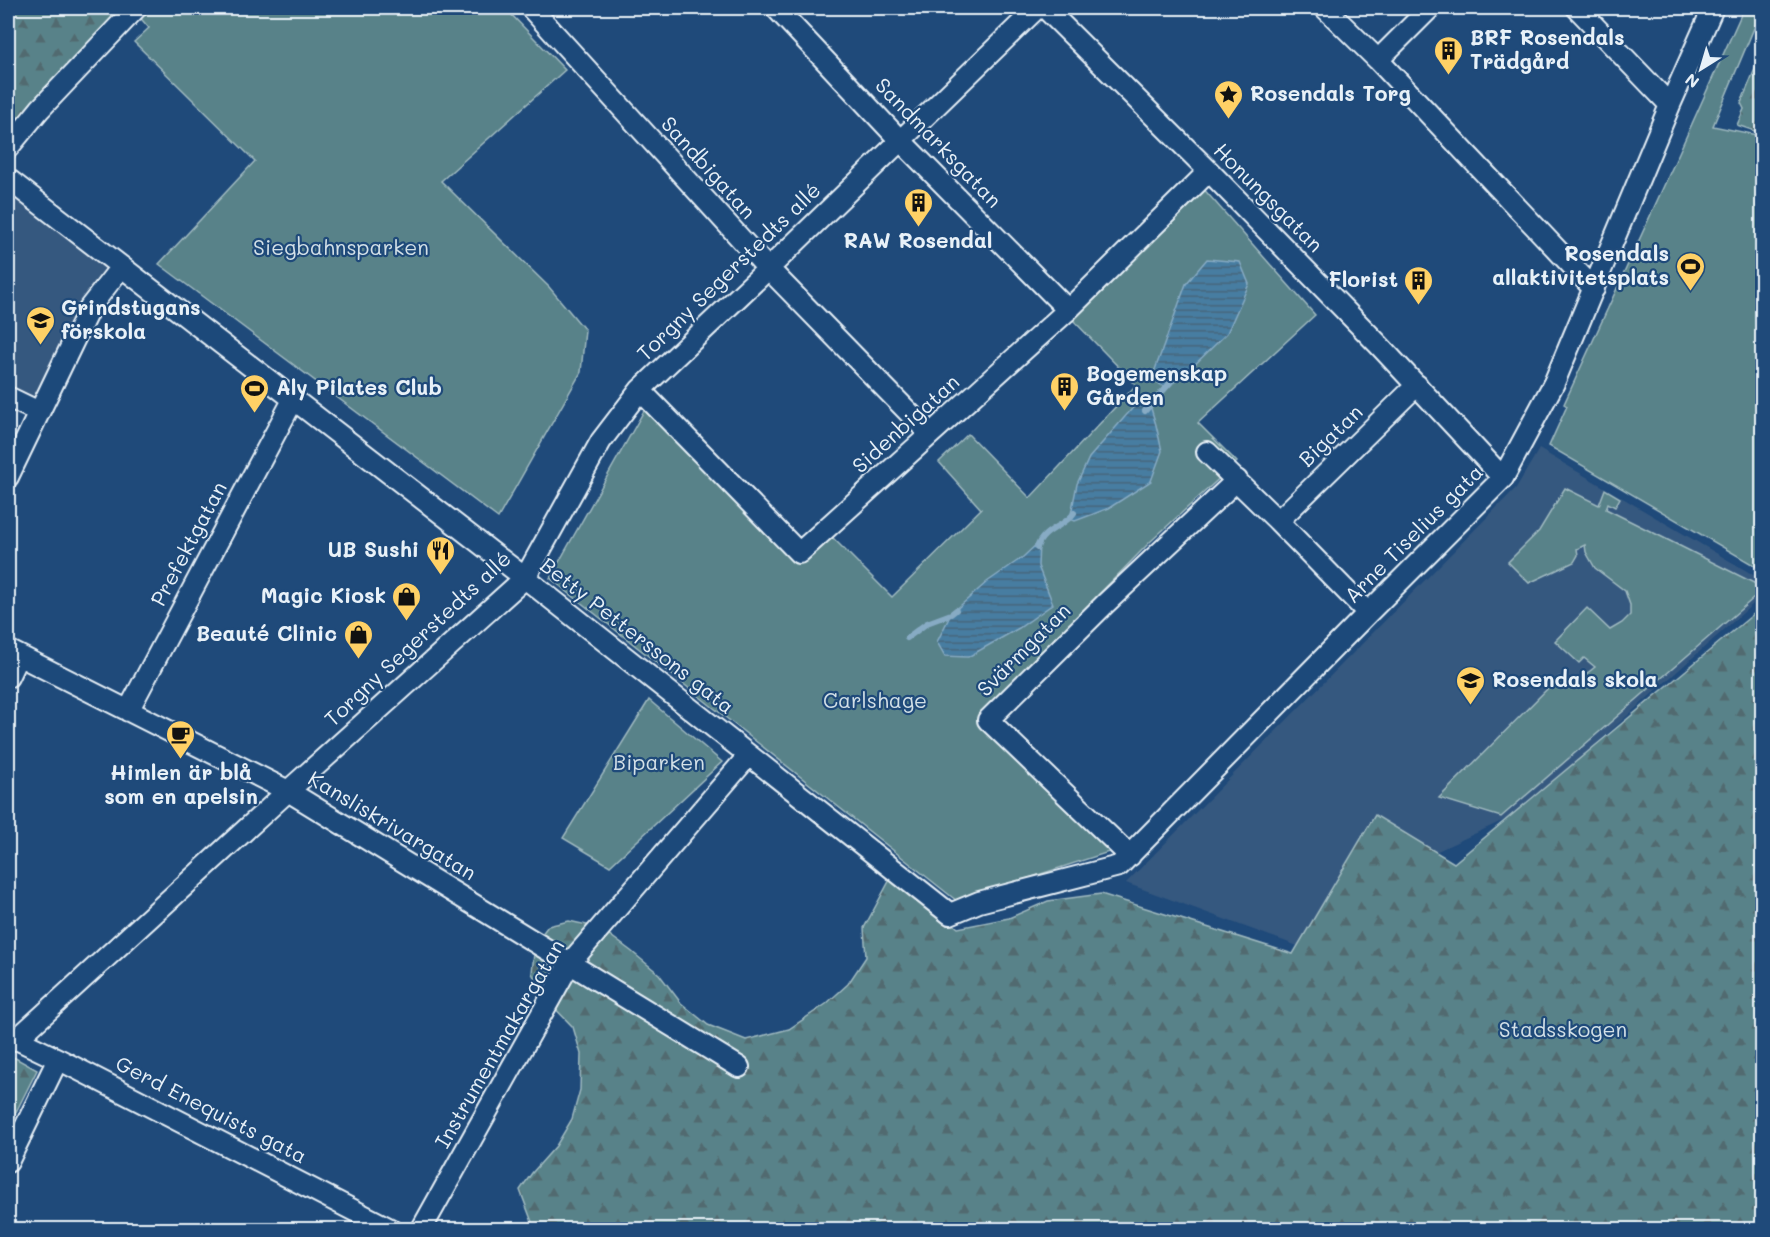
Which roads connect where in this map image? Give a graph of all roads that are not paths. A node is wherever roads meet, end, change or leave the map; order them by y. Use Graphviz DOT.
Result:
graph roads {
  1 [pos="136,8"];
  2 [pos="531,8"];
  3 [pos="776,8"];
  4 [pos="1036,8"];
  5 [pos="1045,8"];
  6 [pos="1325,8"];
  7 [pos="1430,8"];
  8 [pos="1577,8"];
  9 [pos="1713,8"];
  10 [pos="1378,60"];
  11 [pos="1670,105"];
  12 [pos="900,140"];
  13 [pos="8,148"];
  14 [pos="1209,171"];
  15 [pos="8,179"];
  16 [pos="121,267"];
  17 [pos="768,268"];
  18 [pos="1594,289"];
  19 [pos="1068,310"];
  20 [pos="1417,385"];
  21 [pos="640,390"];
  22 [pos="8,397"];
  23 [pos="293,400"];
  24 [pos="39,412"];
  25 [pos="930,434"];
  26 [pos="1207,452"];
  27 [pos="8,477"];
  28 [pos="1503,478"];
  29 [pos="1236,480"];
  30 [pos="1278,521"];
  31 [pos="525,578"];
  32 [pos="1368,613"];
  33 [pos="13,653"];
  34 [pos="8,677"];
  35 [pos="128,711"];
  36 [pos="749,755"];
  37 [pos="288,791"];
  38 [pos="1130,856"];
  39 [pos="950,914"];
  40 [pos="570,963"];
  41 [pos="12,1037"];
  42 [pos="58,1059"];
  43 [pos="739,1067"];
  44 [pos="8,1162"];
  45 [pos="392,1230"];
  46 [pos="422,1230"];
  1 -- 13 [label="street"];
  2 -- 17 [label="street, Sandbigatan"];
  3 -- 12 [label="street, Sandmarksgatan"];
  4 -- 12 [label="street, Torgny Segerstedts allé"];
  5 -- 14 [label="street, Honungsgatan"];
  6 -- 10 [label="street"];
  7 -- 10 [label="street"];
  8 -- 11 [label="street"];
  9 -- 11 [label="street, Arne Tiselius gata"];
  10 -- 18 [label="street"];
  11 -- 18 [label="street, Arne Tiselius gata"];
  12 -- 17 [label="street, Torgny Segerstedts allé"];
  12 -- 19 [label="street, Sandmarksgatan"];
  14 -- 19 [label="street, Sidenbigatan"];
  14 -- 20 [label="street, Honungsgatan"];
  15 -- 16 [label="street, Betty Petterssons gata"];
  16 -- 23 [label="street, Betty Petterssons gata"];
  16 -- 24 [label="street"];
  17 -- 21 [label="street, Torgny Segerstedts allé"];
  17 -- 25 [label="street, Sandbigatan"];
  18 -- 28 [label="street, Arne Tiselius gata"];
  19 -- 25 [label="street, Sidenbigatan"];
  20 -- 28 [label="street, Honungsgatan"];
  20 -- 30 [label="street, Bigatan"];
  21 -- 25 [label="street, Sidenbigatan"];
  21 -- 31 [label="street, Torgny Segerstedts allé"];
  22 -- 24 [label="street"];
  23 -- 31 [label="street, Betty Petterssons gata"];
  23 -- 35 [label="street, Prefektgatan"];
  24 -- 27 [label="street"];
  26 -- 29 [label="street"];
  28 -- 32 [label="street, Arne Tiselius gata"];
  29 -- 30 [label="street"];
  29 -- 38 [label="street, Svärmgatan"];
  30 -- 32 [label="street"];
  31 -- 36 [label="street, Betty Petterssons gata"];
  31 -- 37 [label="street, Torgny Segerstedts allé"];
  32 -- 38 [label="street, Arne Tiselius gata"];
  33 -- 34 [label="street"];
  33 -- 35 [label="street, Kansliskrivargatan"];
  35 -- 37 [label="street, Kansliskrivargatan"];
  36 -- 39 [label="street, Betty Petterssons gata"];
  36 -- 40 [label="street, Instrumentmakargatan"];
  37 -- 40 [label="street, Kansliskrivargatan"];
  37 -- 41 [label="street, Torgny Segerstedts allé"];
  38 -- 39 [label="street, Arne Tiselius gata"];
  40 -- 43 [label="street, Kansliskrivargatan"];
  40 -- 46 [label="street, Instrumentmakargatan"];
  41 -- 42 [label="street, Gerd Enequists gata"];
  42 -- 44 [label="street"];
  42 -- 45 [label="street, Gerd Enequists gata"];
}
